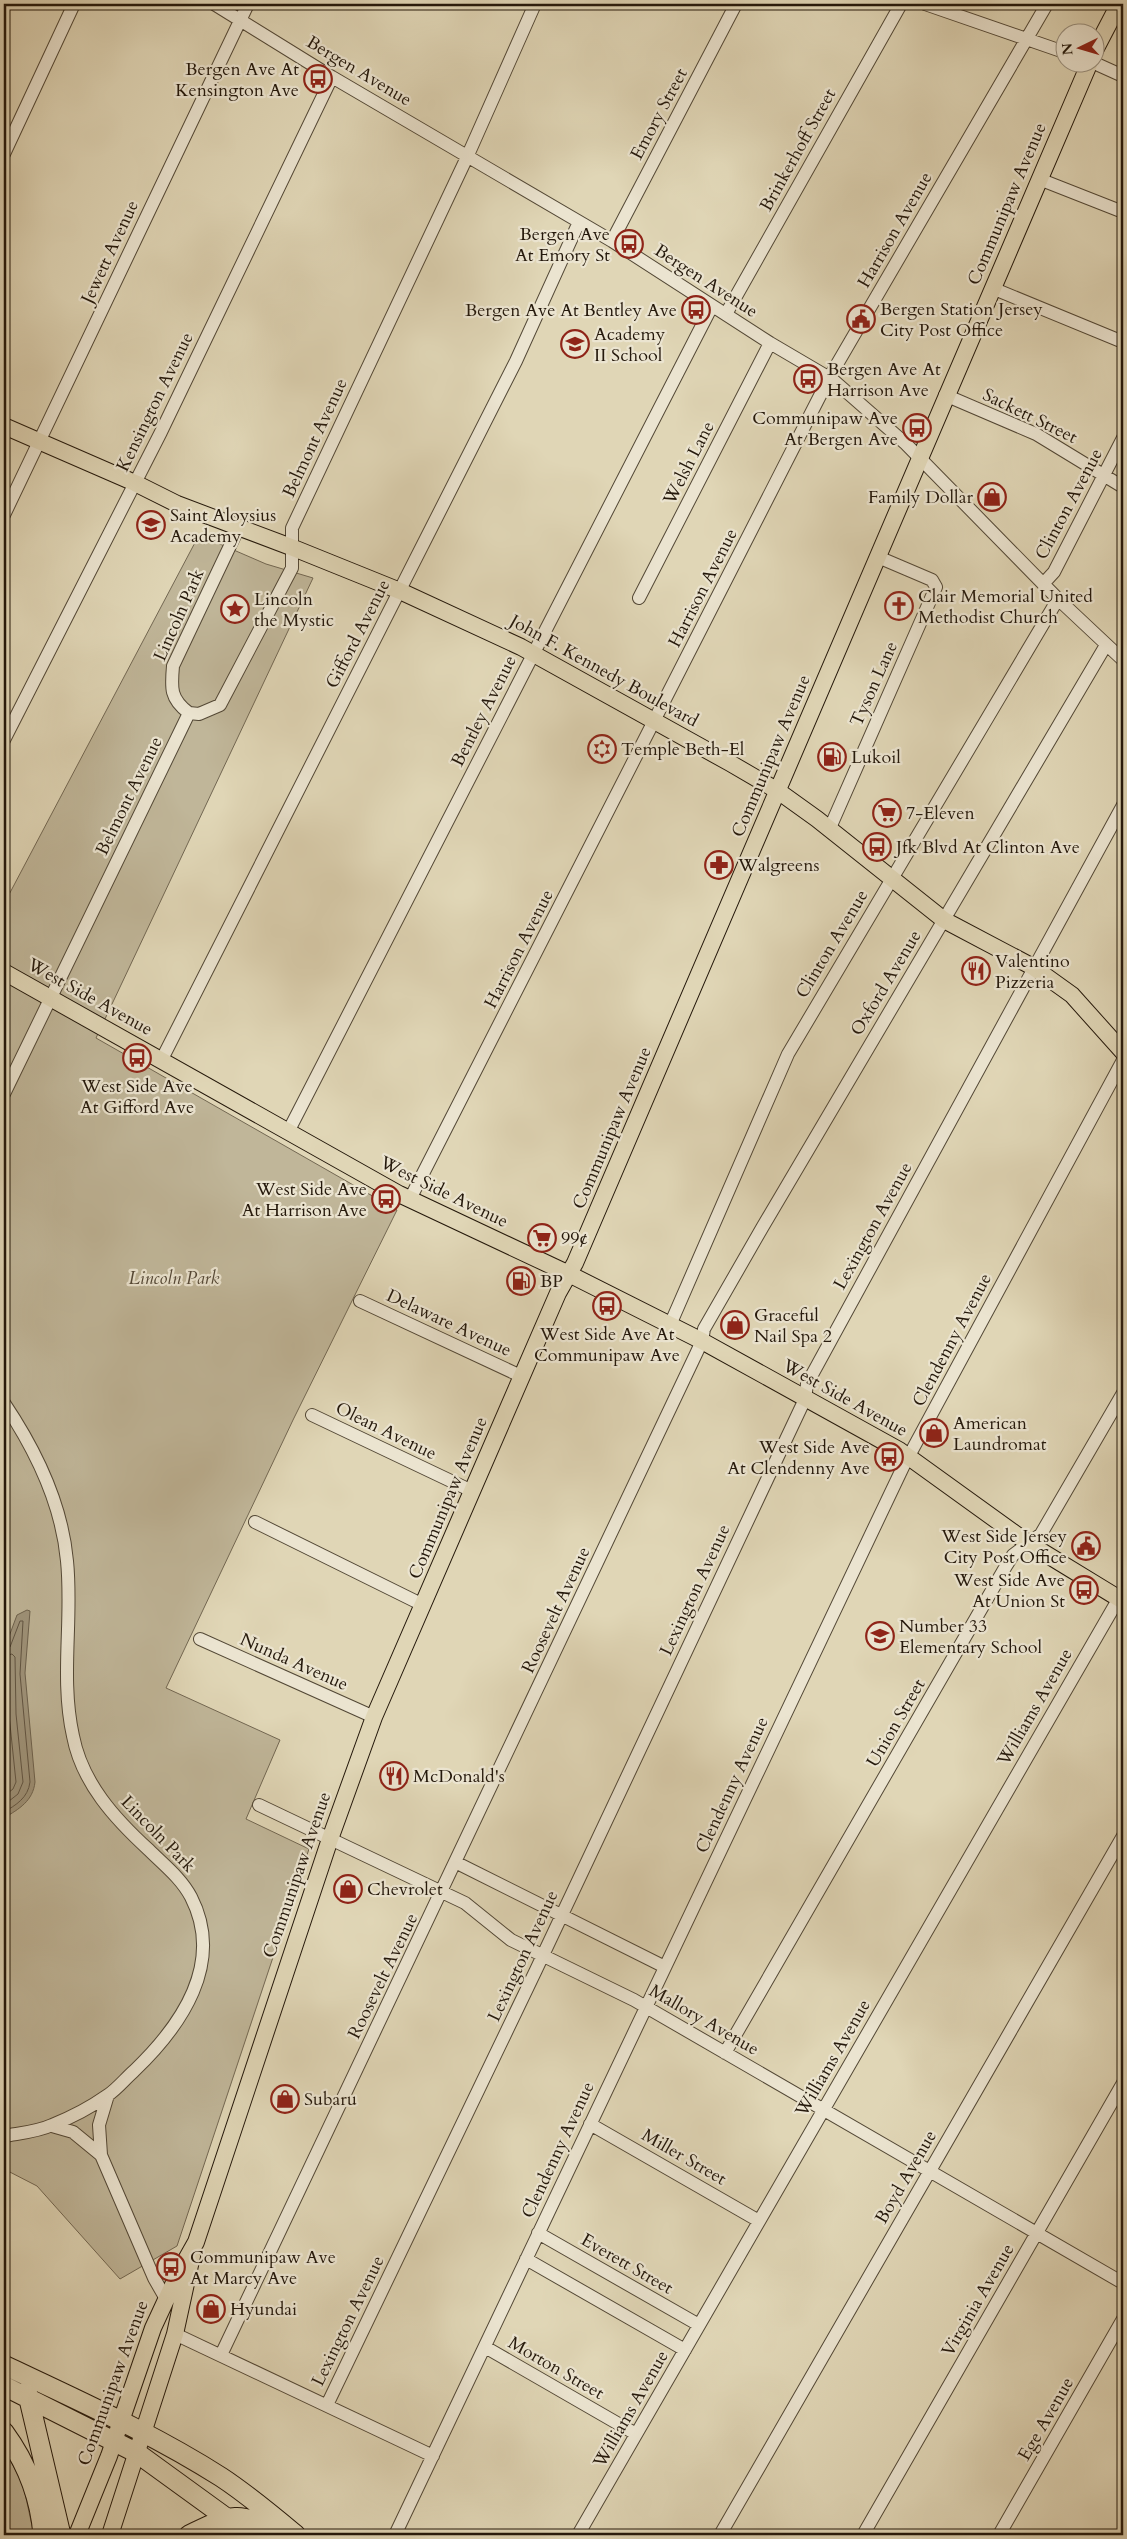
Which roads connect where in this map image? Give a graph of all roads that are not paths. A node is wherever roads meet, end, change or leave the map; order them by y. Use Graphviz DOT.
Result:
graph roads {
  1 [pos="74,4"];
  2 [pos="214,4"];
  3 [pos="248,4"];
  4 [pos="535,4"];
  5 [pos="736,4"];
  6 [pos="901,4"];
  7 [pos="925,4"];
  8 [pos="1047,4"];
  9 [pos="1119,4"];
  10 [pos="240,19"];
  11 [pos="1104,33"];
  12 [pos="1028,38"];
  13 [pos="1054,48"];
  14 [pos="1104,68"];
  15 [pos="1086,72"];
  16 [pos="1123,76"];
  17 [pos="332,77"];
  18 [pos="4,154"];
  19 [pos="468,154"];
  20 [pos="1038,179"];
  21 [pos="1123,212"];
  22 [pos="579,222"];
  23 [pos="612,241"];
  24 [pos="992,288"];
  25 [pos="712,306"];
  26 [pos="726,314"];
  27 [pos="1123,342"];
  28 [pos="770,343"];
  29 [pos="829,378"];
  30 [pos="945,395"];
  31 [pos="4,426"];
  32 [pos="1123,438"];
  33 [pos="38,442"];
  34 [pos="919,458"];
  35 [pos="1103,475"];
  36 [pos="134,483"];
  37 [pos="1123,486"];
  38 [pos="4,515"];
  39 [pos="238,529"];
  40 [pos="291,547"];
  41 [pos="878,557"];
  42 [pos="1043,584"];
  43 [pos="400,591"];
  44 [pos="639,598"];
  45 [pos="1058,599"];
  46 [pos="1106,645"];
  47 [pos="533,653"];
  48 [pos="1123,660"];
  49 [pos="189,713"];
  50 [pos="655,722"];
  51 [pos="4,740"];
  52 [pos="778,791"];
  53 [pos="1123,805"];
  54 [pos="829,830"];
  55 [pos="891,879"];
  56 [pos="944,920"];
  57 [pos="1033,968"];
  58 [pos="4,972"];
  59 [pos="50,998"];
  60 [pos="1123,1052"];
  61 [pos="162,1059"];
  62 [pos="1123,1060"];
  63 [pos="4,1094"];
  64 [pos="288,1132"];
  65 [pos="410,1199"];
  66 [pos="569,1274"];
  67 [pos="360,1301"];
  68 [pos="670,1324"];
  69 [pos="702,1341"];
  70 [pos="523,1377"];
  71 [pos="1123,1394"];
  72 [pos="805,1399"];
  73 [pos="4,1404"];
  74 [pos="312,1415"];
  75 [pos="909,1457"];
  76 [pos="472,1491"];
  77 [pos="254,1522"];
  78 [pos="1028,1543"];
  79 [pos="1121,1600"];
  80 [pos="423,1605"];
  81 [pos="200,1639"];
  82 [pos="374,1717"];
  83 [pos="259,1805"];
  84 [pos="1123,1836"];
  85 [pos="330,1839"];
  86 [pos="457,1863"];
  87 [pos="443,1891"];
  88 [pos="562,1915"];
  89 [pos="543,1956"];
  90 [pos="665,1968"];
  91 [pos="646,2007"];
  92 [pos="725,2053"];
  93 [pos="1123,2083"];
  94 [pos="108,2095"];
  95 [pos="823,2110"];
  96 [pos="590,2124"];
  97 [pos="52,2126"];
  98 [pos="4,2136"];
  99 [pos="101,2155"];
  100 [pos="930,2171"];
  101 [pos="759,2221"];
  102 [pos="1037,2233"];
  103 [pos="538,2234"];
  104 [pos="194,2249"];
  105 [pos="526,2259"];
  106 [pos="1123,2283"];
  107 [pos="166,2299"];
  108 [pos="1123,2319"];
  109 [pos="699,2325"];
  110 [pos="175,2334"];
  111 [pos="484,2346"];
  112 [pos="685,2350"];
  113 [pos="221,2355"];
  114 [pos="4,2365"];
  115 [pos="22,2373"];
  116 [pos="4,2386"];
  117 [pos="29,2397"];
  118 [pos="327,2405"];
  119 [pos="121,2421"];
  120 [pos="4,2432"];
  121 [pos="143,2433"];
  122 [pos="636,2434"];
  123 [pos="114,2441"];
  124 [pos="137,2453"];
  125 [pos="433,2456"];
  126 [pos="229,2519"];
  127 [pos="43,2535"];
  128 [pos="61,2535"];
  129 [pos="77,2535"];
  130 [pos="110,2535"];
  131 [pos="189,2535"];
  132 [pos="250,2535"];
  133 [pos="276,2535"];
  134 [pos="296,2535"];
  135 [pos="395,2535"];
  136 [pos="578,2535"];
  137 [pos="720,2535"];
  138 [pos="862,2535"];
  139 [pos="998,2535"];
  1 -- 18 [label="street"];
  2 -- 10 [label="street, Bergen Avenue"];
  3 -- 10 [label="street, Jewett Avenue"];
  4 -- 19 [label="street, Belmont Avenue"];
  5 -- 23 [label="street, Emory Street"];
  6 -- 26 [label="street, Brinkerhoff Street"];
  7 -- 12 [label="street"];
  8 -- 12 [label="street, Harrison Avenue"];
  9 -- 11 [label="main road"];
  10 -- 17 [label="street, Bergen Avenue"];
  10 -- 33 [label="street, Jewett Avenue"];
  12 -- 13 [label="street"];
  12 -- 29 [label="street, Harrison Avenue"];
  14 -- 16 [label="street"];
  15 -- 20 [label="main road, Communipaw Avenue"];
  17 -- 19 [label="street, Bergen Avenue"];
  17 -- 36 [label="street, Kensington Avenue"];
  19 -- 22 [label="street, Bergen Avenue"];
  19 -- 40 [label="street, Belmont Avenue"];
  20 -- 21 [label="street"];
  20 -- 24 [label="main road, Communipaw Avenue"];
  22 -- 23 [label="street, Bergen Avenue"];
  22 -- 43 [label="street, Gifford Avenue"];
  23 -- 25 [label="street, Bergen Avenue"];
  24 -- 27 [label="street"];
  24 -- 30 [label="main road, Communipaw Avenue"];
  25 -- 26 [label="street, Bergen Avenue"];
  25 -- 47 [label="street, Bentley Avenue"];
  26 -- 28 [label="street, Bergen Avenue"];
  28 -- 29 [label="street, Bergen Avenue"];
  28 -- 44 [label="street, Welsh Lane"];
  29 -- 34 [label="street, Bergen Avenue"];
  29 -- 50 [label="street, Harrison Avenue"];
  30 -- 34 [label="main road, Communipaw Avenue"];
  30 -- 35 [label="street, Sackett Street"];
  31 -- 33 [label="main road, John F. Kennedy Boulevard"];
  32 -- 35 [label="street, Clinton Avenue"];
  33 -- 36 [label="main road, John F. Kennedy Boulevard"];
  33 -- 38 [label="street, Jewett Avenue"];
  34 -- 41 [label="main road, Communipaw Avenue"];
  34 -- 42 [label="street, Bergen Avenue"];
  35 -- 37 [label="street, Sackett Street"];
  35 -- 42 [label="street, Clinton Avenue"];
  36 -- 39 [label="main road, John F. Kennedy Boulevard"];
  36 -- 51 [label="street, Kensington Avenue"];
  39 -- 40 [label="main road, John F. Kennedy Boulevard"];
  39 -- 49 [label="street, Lincoln Park"];
  40 -- 43 [label="main road, John F. Kennedy Boulevard"];
  40 -- 49 [label="street, Belmont Avenue"];
  41 -- 52 [label="main road, Communipaw Avenue"];
  41 -- 54 [label="street, Tyson Lane"];
  42 -- 45 [label="street, Bergen Avenue"];
  43 -- 47 [label="main road, John F. Kennedy Boulevard"];
  43 -- 61 [label="street, Gifford Avenue"];
  45 -- 46 [label="street, Bergen Avenue"];
  45 -- 55 [label="street, Clinton Avenue"];
  46 -- 48 [label="street, Bergen Avenue"];
  46 -- 56 [label="street, Oxford Avenue"];
  47 -- 50 [label="main road, John F. Kennedy Boulevard"];
  47 -- 64 [label="street, Bentley Avenue"];
  49 -- 59 [label="street, Belmont Avenue"];
  50 -- 52 [label="main road, John F. Kennedy Boulevard"];
  50 -- 65 [label="street, Harrison Avenue"];
  52 -- 54 [label="main road, John F. Kennedy Boulevard"];
  52 -- 66 [label="main road, Communipaw Avenue"];
  53 -- 57 [label="street, Lexington Avenue"];
  54 -- 55 [label="main road, John F. Kennedy Boulevard"];
  55 -- 56 [label="main road, John F. Kennedy Boulevard"];
  55 -- 68 [label="street, Clinton Avenue"];
  56 -- 57 [label="main road, John F. Kennedy Boulevard"];
  56 -- 69 [label="street, Oxford Avenue"];
  57 -- 60 [label="main road, John F. Kennedy Boulevard"];
  57 -- 72 [label="street, Lexington Avenue"];
  58 -- 59 [label="main road, West Side Avenue"];
  59 -- 61 [label="main road, West Side Avenue"];
  59 -- 63 [label="street"];
  61 -- 64 [label="main road, West Side Avenue"];
  62 -- 75 [label="street, Clendenny Avenue"];
  64 -- 65 [label="main road, West Side Avenue"];
  65 -- 66 [label="main road, West Side Avenue"];
  66 -- 68 [label="main road, West Side Avenue"];
  66 -- 70 [label="main road, Communipaw Avenue"];
  67 -- 70 [label="street, Delaware Avenue"];
  68 -- 69 [label="main road, West Side Avenue"];
  69 -- 72 [label="main road, West Side Avenue"];
  69 -- 86 [label="street, Roosevelt Avenue"];
  70 -- 76 [label="main road, Communipaw Avenue"];
  71 -- 78 [label="street, Union Street"];
  72 -- 75 [label="main road, West Side Avenue"];
  72 -- 88 [label="street, Lexington Avenue"];
  73 -- 94 [label="street, Lincoln Park"];
  74 -- 76 [label="street, Olean Avenue"];
  75 -- 78 [label="main road, West Side Avenue"];
  75 -- 90 [label="street, Clendenny Avenue"];
  76 -- 80 [label="main road, Communipaw Avenue"];
  77 -- 80 [label="street"];
  78 -- 79 [label="main road, West Side Avenue"];
  78 -- 92 [label="street, Union Street"];
  79 -- 95 [label="street, Williams Avenue"];
  80 -- 82 [label="main road, Communipaw Avenue"];
  81 -- 82 [label="street, Nunda Avenue"];
  82 -- 85 [label="main road, Communipaw Avenue"];
  83 -- 85 [label="street, Mallory Avenue"];
  84 -- 100 [label="street, Boyd Avenue"];
  85 -- 87 [label="street, Mallory Avenue"];
  85 -- 104 [label="main road, Communipaw Avenue"];
  86 -- 87 [label="street, Roosevelt Avenue"];
  86 -- 88 [label="street"];
  87 -- 89 [label="street, Mallory Avenue"];
  87 -- 113 [label="street, Roosevelt Avenue"];
  88 -- 89 [label="street, Lexington Avenue"];
  88 -- 90 [label="street"];
  89 -- 91 [label="street, Mallory Avenue"];
  89 -- 118 [label="street, Lexington Avenue"];
  90 -- 91 [label="street, Clendenny Avenue"];
  91 -- 92 [label="street, Mallory Avenue"];
  91 -- 96 [label="street, Clendenny Avenue"];
  92 -- 95 [label="street, Mallory Avenue"];
  93 -- 102 [label="street, Virginia Avenue"];
  94 -- 97 [label="street, Lincoln Park"];
  94 -- 99 [label="street"];
  95 -- 100 [label="street, Mallory Avenue"];
  95 -- 101 [label="street, Williams Avenue"];
  96 -- 101 [label="street, Miller Street"];
  96 -- 103 [label="street, Clendenny Avenue"];
  97 -- 98 [label="street, Lincoln Park"];
  97 -- 99 [label="street"];
  99 -- 107 [label="street"];
  100 -- 102 [label="street, Mallory Avenue"];
  100 -- 137 [label="street, Boyd Avenue"];
  101 -- 109 [label="street, Williams Avenue"];
  102 -- 106 [label="street, Mallory Avenue"];
  102 -- 138 [label="street, Virginia Avenue"];
  103 -- 105 [label="street, Clendenny Avenue"];
  103 -- 109 [label="street, Everett Street"];
  104 -- 107 [label="main road, Communipaw Avenue"];
  104 -- 110 [label="main road, Communipaw Avenue"];
  105 -- 111 [label="street, Clendenny Avenue"];
  105 -- 112 [label="street"];
  107 -- 119 [label="main road, Communipaw Avenue"];
  108 -- 139 [label="street, Ege Avenue"];
  109 -- 112 [label="street, Williams Avenue"];
  110 -- 113 [label="street"];
  110 -- 121 [label="main road, Communipaw Avenue"];
  111 -- 122 [label="street, Morton Street"];
  111 -- 125 [label="street, Clendenny Avenue"];
  112 -- 122 [label="street, Williams Avenue"];
  113 -- 118 [label="street"];
  114 -- 115 [label="highway"];
  115 -- 117 [label="highway"];
  115 -- 119 [label="highway"];
  116 -- 117 [label="highway"];
  117 -- 123 [label="highway"];
  117 -- 128 [label="highway"];
  118 -- 125 [label="street"];
  119 -- 121 [label="highway"];
  119 -- 123 [label="main road, Communipaw Avenue"];
  120 -- 127 [label="highway"];
  121 -- 124 [label="main road, Communipaw Avenue"];
  121 -- 134 [label="highway"];
  122 -- 136 [label="street, Williams Avenue"];
  123 -- 124 [label="highway"];
  123 -- 129 [label="main road, Communipaw Avenue"];
  124 -- 126 [label="highway"];
  124 -- 130 [label="main road, Communipaw Avenue"];
  125 -- 135 [label="street, Clendenny Avenue"];
  126 -- 131 [label="highway"];
  126 -- 132 [label="highway"];
  126 -- 133 [label="highway"];
}
